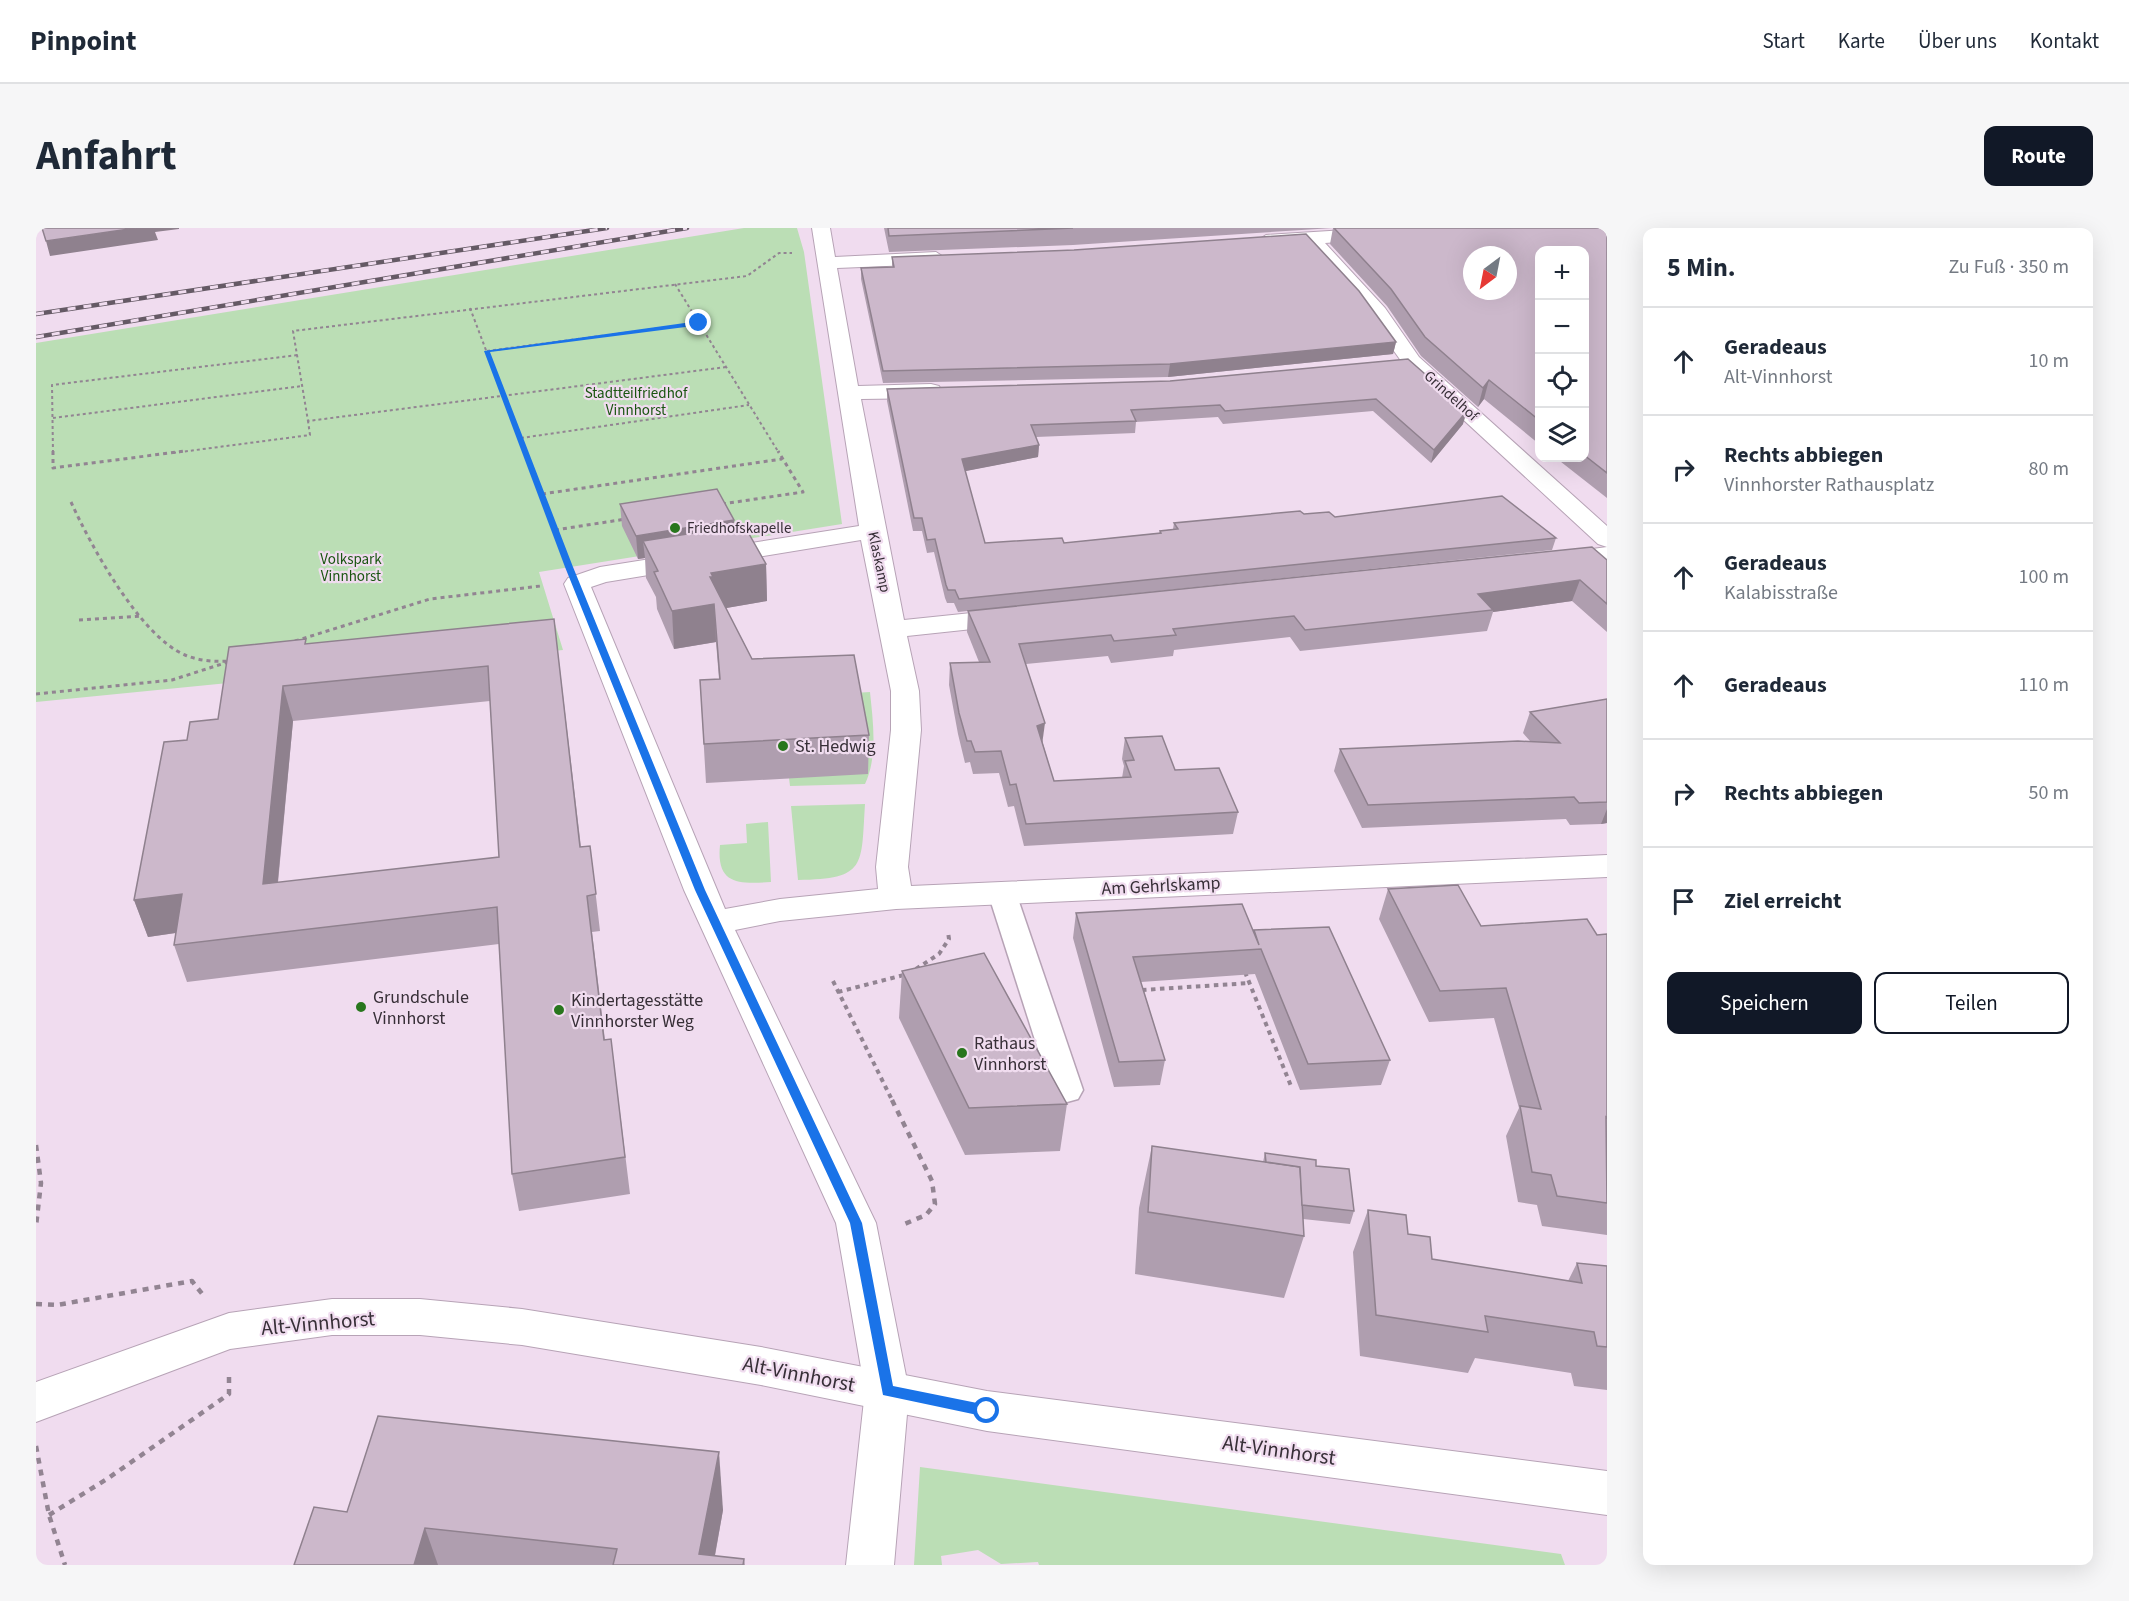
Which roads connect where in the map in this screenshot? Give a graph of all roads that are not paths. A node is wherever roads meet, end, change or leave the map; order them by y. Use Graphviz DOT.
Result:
graph roads {
  1 [pos="821,228"];
  2 [pos="1458,228"];
  3 [pos="1311,239"];
  4 [pos="1252,242"];
  5 [pos="826,257"];
  6 [pos="956,258"];
  7 [pos="1411,361"];
  8 [pos="1388,363"];
  9 [pos="956,391"];
  10 [pos="849,393"];
  11 [pos="872,531"];
  12 [pos="1607,539"];
  13 [pos="1607,555"];
  14 [pos="1536,562"];
  15 [pos="1036,614"];
  16 [pos="893,629"];
  17 [pos="1607,866"];
  18 [pos="1002,893"];
  19 [pos="896,898"];
  20 [pos="716,922"];
  21 [pos="1066,1090"];
  22 [pos="887,1391"];
  23 [pos="50,1396"];
  24 [pos="1607,1493"];
  25 [pos="870,1565"];
  1 -- 5 [label="street, Klaskamp"];
  2 -- 3 [label="street"];
  3 -- 4 [label="street"];
  3 -- 7 [label="street, Grindelhof"];
  5 -- 6 [label="street"];
  5 -- 10 [label="street, Klaskamp"];
  7 -- 8 [label="street"];
  7 -- 12 [label="street, Grindelhof"];
  9 -- 10 [label="street"];
  10 -- 11 [label="street, Klaskamp"];
  11 -- 16 [label="street, Klaskamp"];
  11 -- 20 [label="street"];
  13 -- 14 [label="street"];
  15 -- 16 [label="street"];
  16 -- 19 [label="street, Klaskamp"];
  17 -- 18 [label="street, Am Gehrlskamp"];
  18 -- 19 [label="street, Am Gehrlskamp"];
  18 -- 21 [label="lane"];
  19 -- 20 [label="street, Am Gehrlskamp"];
  20 -- 22 [label="street"];
  22 -- 23 [label="street, Alt-Vinnhorst"];
  22 -- 24 [label="street, Alt-Vinnhorst"];
  22 -- 25 [label="street"];
}
